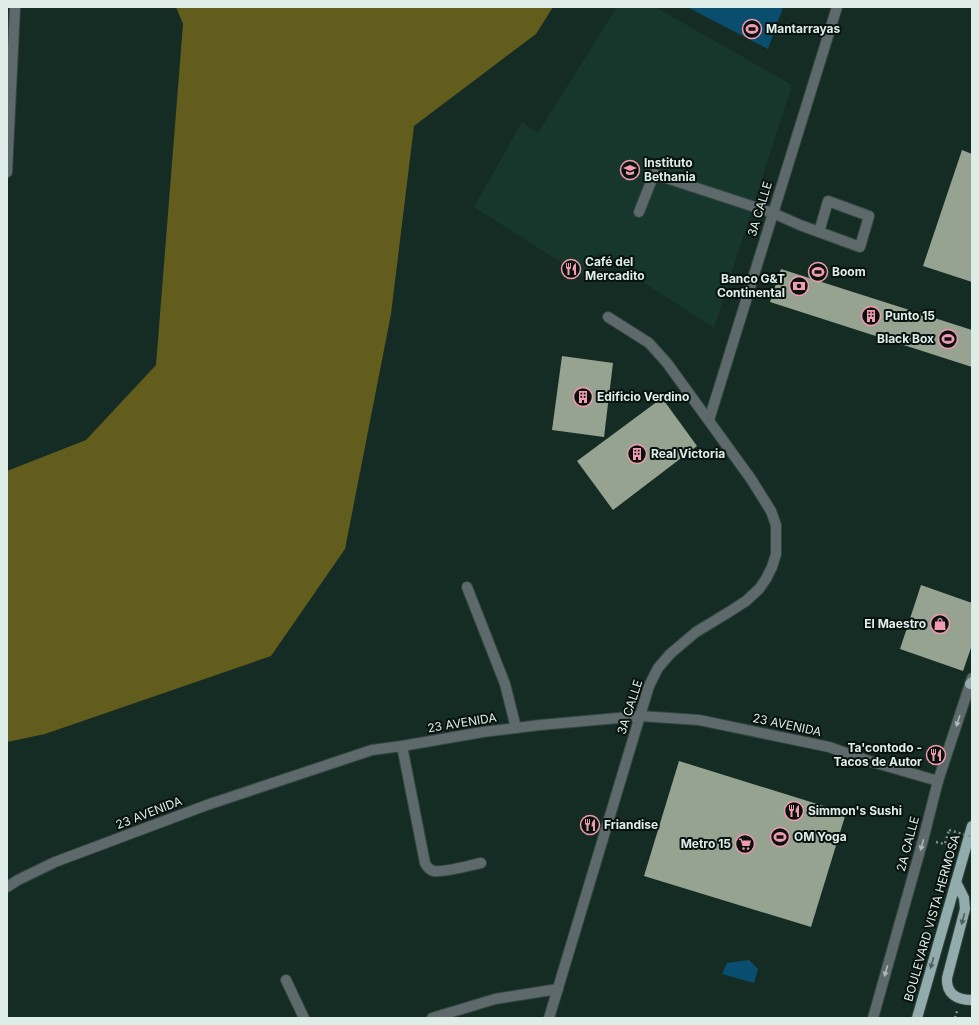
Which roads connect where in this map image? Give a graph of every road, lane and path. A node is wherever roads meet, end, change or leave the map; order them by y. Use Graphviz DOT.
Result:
graph roads {
  1 [pos="15,7"];
  2 [pos="837,7"];
  3 [pos="7,172"];
  4 [pos="639,212"];
  5 [pos="772,213"];
  6 [pos="819,232"];
  7 [pos="608,317"];
  8 [pos="709,420"];
  9 [pos="467,587"];
  10 [pos="971,681"];
  11 [pos="640,716"];
  12 [pos="516,728"];
  13 [pos="402,746"];
  14 [pos="938,781"];
  15 [pos="972,826"];
  16 [pos="972,837"];
  17 [pos="923,840"];
  18 [pos="945,843"];
  19 [pos="965,850"];
  20 [pos="482,863"];
  21 [pos="956,882"];
  22 [pos="7,887"];
  23 [pos="286,980"];
  24 [pos="558,989"];
  25 [pos="972,1000"];
  26 [pos="304,1018"];
  27 [pos="432,1018"];
  28 [pos="549,1018"];
  29 [pos="873,1018"];
  30 [pos="917,1018"];
  1 -- 3 [label="street"];
  2 -- 5 [label="street, 3A CALLE"];
  4 -- 5 [label="street"];
  5 -- 6 [label="street"];
  5 -- 8 [label="street, 3A CALLE"];
  6 -- 6 [label="street"];
  7 -- 8 [label="street, 3A CALLE"];
  8 -- 11 [label="street, 3A CALLE"];
  9 -- 12 [label="street"];
  10 -- 14 [label="street, 2A CALLE, one-way"];
  11 -- 12 [label="street, 23 AVENIDA"];
  11 -- 14 [label="street, 23 AVENIDA"];
  11 -- 24 [label="street, 3A CALLE"];
  12 -- 13 [label="street, 23 AVENIDA"];
  13 -- 20 [label="street"];
  13 -- 22 [label="street, 23 AVENIDA"];
  14 -- 17 [label="street, 2A CALLE"];
  15 -- 19 [label="main road, BOULEVARD VISTA HERMOSA"];
  16 -- 18 [label="path, bridge"];
  17 -- 18 [label="path"];
  17 -- 29 [label="street, 2A CALLE, one-way"];
  18 -- 19 [label="path"];
  19 -- 21 [label="main road, BOULEVARD VISTA HERMOSA"];
  21 -- 25 [label="main road, one-way"];
  21 -- 30 [label="main road, BOULEVARD VISTA HERMOSA, one-way"];
  23 -- 26 [label="street"];
  24 -- 27 [label="street"];
  24 -- 28 [label="street, 3A CALLE"];
}
